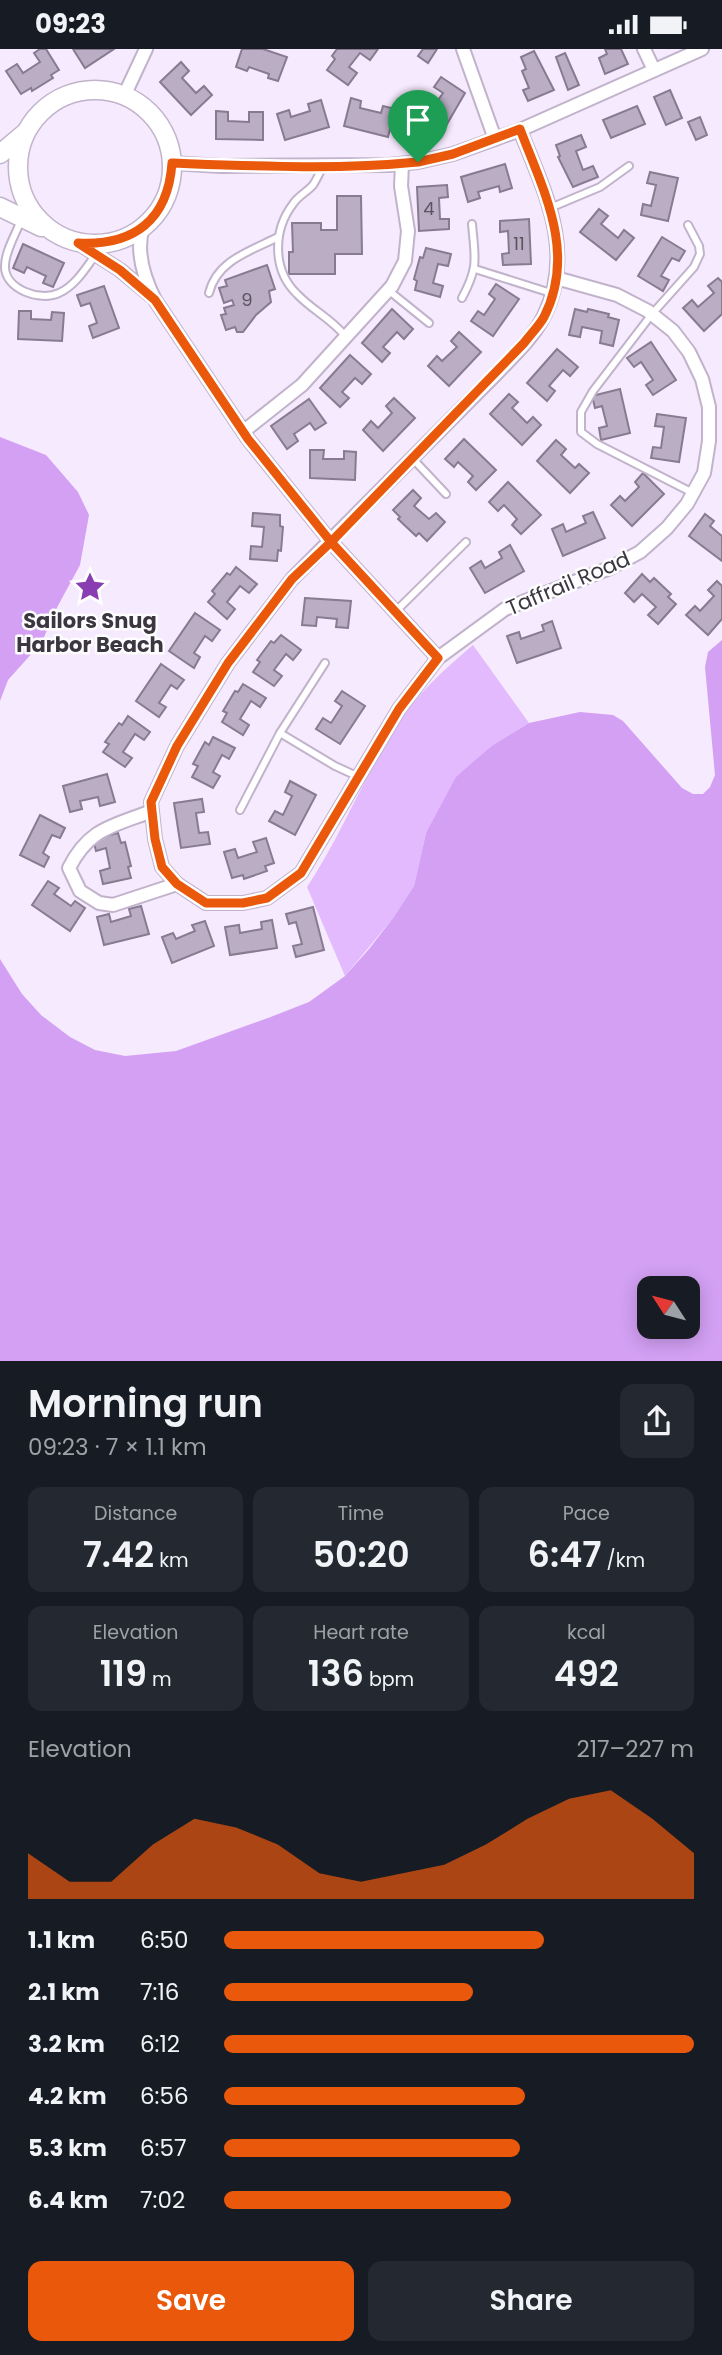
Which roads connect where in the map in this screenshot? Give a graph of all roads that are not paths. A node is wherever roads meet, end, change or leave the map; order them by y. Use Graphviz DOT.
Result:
graph roads {
  1 [pos="146,49"];
  2 [pos="463,49"];
  3 [pos="644,49"];
  4 [pos="702,49"];
  5 [pos="680,53"];
  6 [pos="654,70"];
  7 [pos="124,96"];
  8 [pos="520,129"];
  9 [pos="25,133"];
  10 [pos="495,139"];
  11 [pos="0,154"];
  12 [pos="172,163"];
  13 [pos="402,164"];
  14 [pos="323,166"];
  15 [pos="629,166"];
  16 [pos="0,207"];
  17 [pos="550,208"];
  18 [pos="22,218"];
  19 [pos="472,225"];
  20 [pos="688,225"];
  21 [pos="143,227"];
  22 [pos="52,232"];
  23 [pos="278,237"];
  24 [pos="78,243"];
  25 [pos="96,253"];
  26 [pos="475,269"];
  27 [pos="556,278"];
  28 [pos="388,290"];
  29 [pos="209,293"];
  30 [pos="551,293"];
  31 [pos="463,298"];
  32 [pos="155,300"];
  33 [pos="652,314"];
  34 [pos="429,323"];
  35 [pos="346,337"];
  36 [pos="244,431"];
  37 [pos="413,459"];
  38 [pos="693,493"];
  39 [pos="446,494"];
  40 [pos="331,542"];
  41 [pos="466,542"];
  42 [pos="395,612"];
  43 [pos="438,658"];
  44 [pos="325,663"];
  45 [pos="280,733"];
  46 [pos="359,777"];
  47 [pos="240,810"];
  48 [pos="152,811"];
  49 [pos="177,884"];
  1 -- 7 [label="street"];
  2 -- 10 [label="street"];
  3 -- 6 [label="street"];
  4 -- 5 [label="street"];
  5 -- 6 [label="street"];
  6 -- 8 [label="street"];
  7 -- 9 [label="street"];
  7 -- 12 [label="street"];
  8 -- 10 [label="street"];
  8 -- 17 [label="street, Taffrail Road"];
  9 -- 11 [label="street"];
  9 -- 22 [label="street"];
  10 -- 13 [label="street"];
  12 -- 14 [label="street"];
  12 -- 21 [label="street"];
  13 -- 14 [label="street"];
  13 -- 28 [label="street"];
  14 -- 23 [label="lane"];
  15 -- 17 [label="lane"];
  16 -- 18 [label="street"];
  17 -- 27 [label="street, Taffrail Road"];
  18 -- 22 [label="street"];
  18 -- 25 [label="lane"];
  19 -- 26 [label="lane"];
  20 -- 33 [label="lane"];
  21 -- 24 [label="street"];
  21 -- 32 [label="street"];
  22 -- 24 [label="street"];
  23 -- 29 [label="lane"];
  23 -- 35 [label="lane"];
  24 -- 25 [label="street"];
  25 -- 32 [label="street"];
  26 -- 30 [label="lane"];
  26 -- 31 [label="lane"];
  27 -- 30 [label="street, Taffrail Road"];
  27 -- 33 [label="street, Taffrail Road"];
  28 -- 34 [label="lane"];
  28 -- 35 [label="street"];
  30 -- 37 [label="street, Taffrail Road"];
  32 -- 36 [label="street"];
  33 -- 38 [label="street, Taffrail Road"];
  33 -- 38 [label="lane"];
  35 -- 36 [label="street"];
  36 -- 40 [label="street"];
  37 -- 39 [label="lane"];
  37 -- 40 [label="street, Taffrail Road"];
  38 -- 43 [label="street, Taffrail Road"];
  40 -- 42 [label="street"];
  40 -- 48 [label="street, Taffrail Road"];
  41 -- 42 [label="lane"];
  42 -- 43 [label="street"];
  43 -- 46 [label="street, Taffrail Road"];
  44 -- 45 [label="lane"];
  45 -- 46 [label="lane"];
  45 -- 47 [label="lane"];
  46 -- 49 [label="street, Taffrail Road"];
  48 -- 49 [label="street, Taffrail Road"];
  48 -- 49 [label="street"];
}
